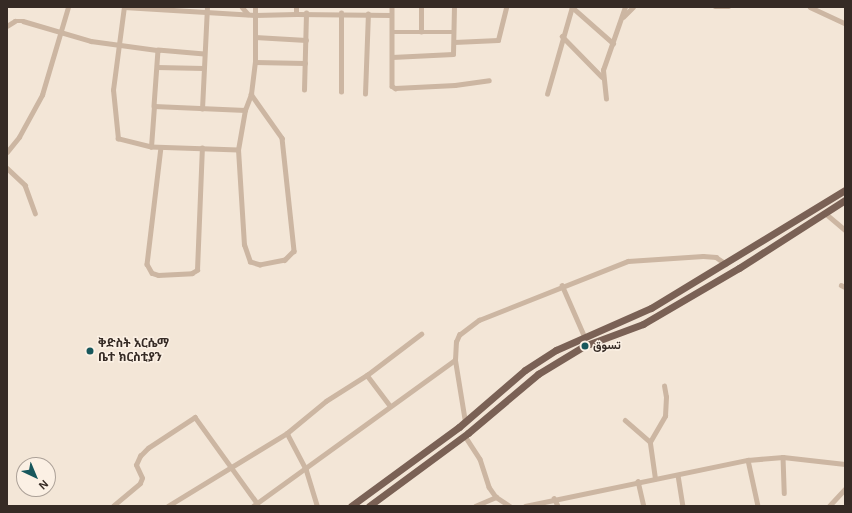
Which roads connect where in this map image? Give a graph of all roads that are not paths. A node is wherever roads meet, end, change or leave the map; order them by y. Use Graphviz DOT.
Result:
graph roads {
  1 [pos="68,7"];
  2 [pos="123,7"];
  3 [pos="242,7"];
  4 [pos="255,7"];
  5 [pos="296,7"];
  6 [pos="392,7"];
  7 [pos="421,7"];
  8 [pos="454,7"];
  9 [pos="506,7"];
  10 [pos="572,7"];
  11 [pos="625,7"];
  12 [pos="633,7"];
  13 [pos="715,7"];
  14 [pos="729,7"];
  15 [pos="810,7"];
  16 [pos="207,10"];
  17 [pos="306,13"];
  18 [pos="341,13"];
  19 [pos="248,14"];
  20 [pos="296,14"];
  21 [pos="368,14"];
  22 [pos="255,15"];
  23 [pos="391,15"];
  24 [pos="622,18"];
  25 [pos="845,23"];
  26 [pos="7,26"];
  27 [pos="392,32"];
  28 [pos="421,32"];
  29 [pos="454,32"];
  30 [pos="60,33"];
  31 [pos="562,36"];
  32 [pos="255,38"];
  33 [pos="306,40"];
  34 [pos="454,42"];
  35 [pos="613,42"];
  36 [pos="119,45"];
  37 [pos="158,50"];
  38 [pos="204,54"];
  39 [pos="392,57"];
  40 [pos="255,62"];
  41 [pos="305,63"];
  42 [pos="157,67"];
  43 [pos="204,68"];
  44 [pos="602,77"];
  45 [pos="489,80"];
  46 [pos="304,90"];
  47 [pos="341,92"];
  48 [pos="251,94"];
  49 [pos="365,94"];
  50 [pos="547,94"];
  51 [pos="606,99"];
  52 [pos="154,106"];
  53 [pos="202,109"];
  54 [pos="245,110"];
  55 [pos="150,147"];
  56 [pos="161,147"];
  57 [pos="202,148"];
  58 [pos="238,150"];
  59 [pos="7,152"];
  60 [pos="7,168"];
  61 [pos="845,190"];
  62 [pos="845,200"];
  63 [pos="811,212"];
  64 [pos="35,213"];
  65 [pos="825,213"];
  66 [pos="814,221"];
  67 [pos="845,230"];
  68 [pos="726,264"];
  69 [pos="562,285"];
  70 [pos="421,334"];
  71 [pos="584,335"];
  72 [pos="455,360"];
  73 [pos="367,375"];
  74 [pos="664,386"];
  75 [pos="390,406"];
  76 [pos="625,420"];
  77 [pos="465,422"];
  78 [pos="286,433"];
  79 [pos="465,436"];
  80 [pos="650,442"];
  81 [pos="782,457"];
  82 [pos="748,460"];
  83 [pos="845,464"];
  84 [pos="230,466"];
  85 [pos="306,469"];
  86 [pos="678,475"];
  87 [pos="655,479"];
  88 [pos="638,481"];
  89 [pos="845,489"];
  90 [pos="784,493"];
  91 [pos="496,496"];
  92 [pos="554,498"];
  93 [pos="257,503"];
  94 [pos="113,506"];
  95 [pos="168,506"];
  96 [pos="253,506"];
  97 [pos="317,506"];
  98 [pos="351,506"];
  99 [pos="369,506"];
  100 [pos="475,506"];
  101 [pos="510,506"];
  102 [pos="526,506"];
  103 [pos="558,506"];
  104 [pos="644,506"];
  105 [pos="683,506"];
  106 [pos="758,506"];
  107 [pos="829,506"];
  1 -- 30 [label="street"];
  2 -- 16 [label="street"];
  2 -- 36 [label="street"];
  3 -- 19 [label="street"];
  4 -- 22 [label="street"];
  5 -- 20 [label="street"];
  6 -- 23 [label="street"];
  7 -- 28 [label="street"];
  8 -- 29 [label="street"];
  9 -- 34 [label="street"];
  10 -- 31 [label="street"];
  10 -- 35 [label="street"];
  11 -- 24 [label="street"];
  12 -- 24 [label="street"];
  13 -- 14 [label="street"];
  15 -- 25 [label="street"];
  16 -- 19 [label="street"];
  16 -- 38 [label="street"];
  17 -- 18 [label="street"];
  17 -- 20 [label="street"];
  17 -- 33 [label="street"];
  18 -- 21 [label="street"];
  18 -- 47 [label="street"];
  19 -- 22 [label="street"];
  20 -- 22 [label="street"];
  21 -- 23 [label="street"];
  21 -- 49 [label="street"];
  22 -- 32 [label="street"];
  23 -- 27 [label="street"];
  24 -- 35 [label="street"];
  26 -- 30 [label="street"];
  27 -- 28 [label="street"];
  27 -- 39 [label="street"];
  28 -- 29 [label="street"];
  29 -- 34 [label="street"];
  30 -- 36 [label="street"];
  30 -- 59 [label="street"];
  31 -- 44 [label="street"];
  31 -- 50 [label="street"];
  32 -- 33 [label="street"];
  32 -- 40 [label="street"];
  33 -- 41 [label="street"];
  34 -- 39 [label="street"];
  35 -- 44 [label="street"];
  36 -- 37 [label="street"];
  36 -- 55 [label="street"];
  37 -- 38 [label="street"];
  37 -- 42 [label="street"];
  38 -- 43 [label="street"];
  39 -- 45 [label="street"];
  40 -- 41 [label="street"];
  40 -- 48 [label="street"];
  41 -- 46 [label="street"];
  42 -- 43 [label="street"];
  42 -- 52 [label="street"];
  43 -- 53 [label="street"];
  44 -- 51 [label="street"];
  48 -- 54 [label="street"];
  48 -- 58 [label="street"];
  52 -- 53 [label="street"];
  52 -- 55 [label="street"];
  53 -- 54 [label="street"];
  54 -- 58 [label="street"];
  55 -- 56 [label="street"];
  56 -- 57 [label="street"];
  56 -- 57 [label="street"];
  57 -- 58 [label="street"];
  60 -- 64 [label="street"];
  61 -- 63 [label="main road"];
  62 -- 65 [label="main road"];
  63 -- 66 [label="main road"];
  63 -- 68 [label="main road"];
  65 -- 66 [label="main road"];
  65 -- 67 [label="street"];
  66 -- 79 [label="main road"];
  68 -- 69 [label="street"];
  68 -- 71 [label="main road"];
  69 -- 71 [label="street"];
  69 -- 72 [label="street"];
  70 -- 73 [label="street"];
  71 -- 77 [label="main road"];
  72 -- 75 [label="street"];
  72 -- 77 [label="street"];
  73 -- 75 [label="street"];
  73 -- 78 [label="street"];
  74 -- 80 [label="street"];
  75 -- 85 [label="street"];
  76 -- 80 [label="street"];
  77 -- 98 [label="main road"];
  78 -- 84 [label="street"];
  78 -- 85 [label="street"];
  79 -- 91 [label="street"];
  79 -- 99 [label="main road"];
  80 -- 87 [label="street"];
  81 -- 82 [label="street"];
  81 -- 83 [label="street"];
  81 -- 90 [label="street"];
  82 -- 86 [label="street"];
  82 -- 106 [label="street"];
  84 -- 93 [label="street"];
  84 -- 94 [label="street"];
  84 -- 95 [label="street"];
  85 -- 93 [label="street"];
  85 -- 97 [label="street"];
  86 -- 87 [label="street"];
  86 -- 105 [label="street"];
  87 -- 88 [label="street"];
  88 -- 92 [label="street"];
  88 -- 104 [label="street"];
  89 -- 107 [label="street"];
  91 -- 100 [label="street"];
  91 -- 101 [label="street"];
  92 -- 102 [label="street"];
  92 -- 103 [label="street"];
  93 -- 96 [label="street"];
}
